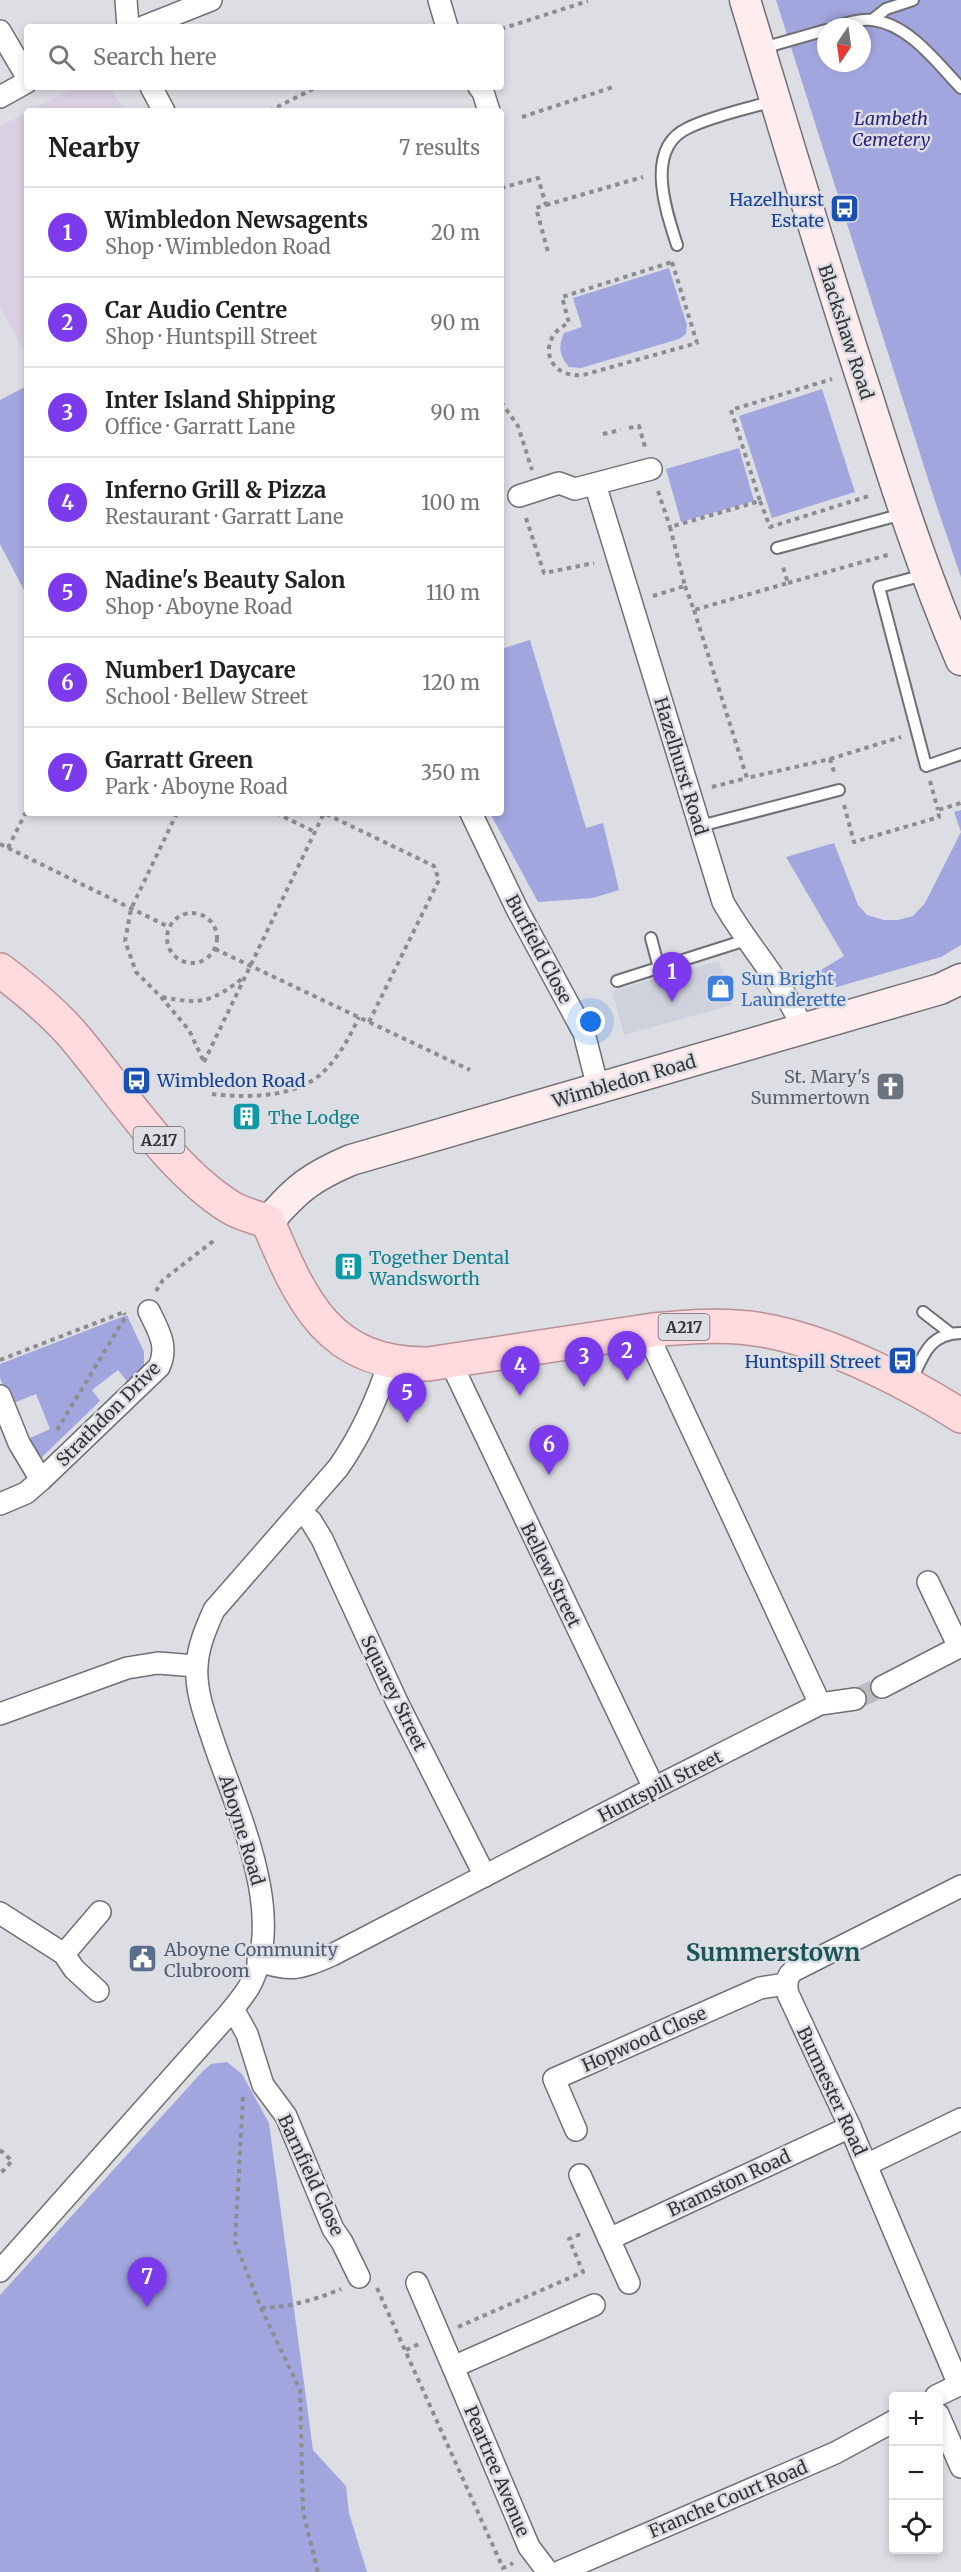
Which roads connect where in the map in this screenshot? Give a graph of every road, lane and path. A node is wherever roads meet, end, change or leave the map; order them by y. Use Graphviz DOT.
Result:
graph roads {
  1 [pos="126,0"];
  2 [pos="211,0"];
  3 [pos="439,0"];
  4 [pos="745,0"];
  5 [pos="913,0"];
  6 [pos="588,1"];
  7 [pos="872,20"];
  8 [pos="128,24"];
  9 [pos="151,24"];
  10 [pos="446,24"];
  11 [pos="504,28"];
  12 [pos="0,31"];
  13 [pos="817,33"];
  14 [pos="760,49"];
  15 [pos="24,72"];
  16 [pos="24,84"];
  17 [pos="614,87"];
  18 [pos="961,88"];
  19 [pos="153,90"];
  20 [pos="311,90"];
  21 [pos="481,90"];
  22 [pos="0,97"];
  23 [pos="775,100"];
  24 [pos="162,108"];
  25 [pos="275,108"];
  26 [pos="488,108"];
  27 [pos="522,117"];
  28 [pos="662,174"];
  29 [pos="504,187"];
  30 [pos="546,205"];
  31 [pos="677,245"];
  32 [pos="548,252"];
  33 [pos="859,372"];
  34 [pos="583,375"];
  35 [pos="504,406"];
  36 [pos="629,428"];
  37 [pos="621,430"];
  38 [pos="603,434"];
  39 [pos="651,469"];
  40 [pos="595,484"];
  41 [pos="519,496"];
  42 [pos="901,500"];
  43 [pos="760,501"];
  44 [pos="770,526"];
  45 [pos="670,528"];
  46 [pos="777,548"];
  47 [pos="616,557"];
  48 [pos="923,561"];
  49 [pos="788,583"];
  50 [pos="685,586"];
  51 [pos="630,603"];
  52 [pos="694,610"];
  53 [pos="961,660"];
  54 [pos="917,732"];
  55 [pos="961,754"];
  56 [pos="830,759"];
  57 [pos="927,766"];
  58 [pos="747,778"];
  59 [pos="839,790"];
  60 [pos="690,793"];
  61 [pos="961,803"];
  62 [pos="938,810"];
  63 [pos="24,816"];
  64 [pos="176,816"];
  65 [pos="282,816"];
  66 [pos="323,816"];
  67 [pos="330,816"];
  68 [pos="472,816"];
  69 [pos="700,826"];
  70 [pos="315,832"];
  71 [pos="0,844"];
  72 [pos="8,848"];
  73 [pos="131,909"];
  74 [pos="169,927"];
  75 [pos="651,938"];
  76 [pos="746,940"];
  77 [pos="215,949"];
  78 [pos="250,965"];
  79 [pos="658,968"];
  80 [pos="0,970"];
  81 [pos="243,978"];
  82 [pos="961,979"];
  83 [pos="617,981"];
  84 [pos="161,996"];
  85 [pos="359,1017"];
  86 [pos="369,1022"];
  87 [pos="803,1030"];
  88 [pos="470,1070"];
  89 [pos="598,1088"];
  90 [pos="212,1094"];
  91 [pos="268,1222"];
  92 [pos="216,1239"];
  93 [pos="163,1280"];
  94 [pos="141,1310"];
  95 [pos="124,1312"];
  96 [pos="923,1312"];
  97 [pos="653,1330"];
  98 [pos="956,1333"];
  99 [pos="0,1360"];
  100 [pos="390,1360"];
  101 [pos="450,1361"];
  102 [pos="909,1385"];
  103 [pos="0,1396"];
  104 [pos="961,1416"];
  105 [pos="56,1432"];
  106 [pos="41,1480"];
  107 [pos="0,1504"];
  108 [pos="300,1512"];
  109 [pos="928,1582"];
  110 [pos="196,1666"];
  111 [pos="882,1687"];
  112 [pos="855,1700"];
  113 [pos="820,1704"];
  114 [pos="0,1714"];
  115 [pos="654,1788"];
  116 [pos="485,1876"];
  117 [pos="961,1886"];
  118 [pos="100,1912"];
  119 [pos="0,1913"];
  120 [pos="64,1954"];
  121 [pos="258,1962"];
  122 [pos="786,1984"];
  123 [pos="98,1991"];
  124 [pos="232,2009"];
  125 [pos="263,2085"];
  126 [pos="961,2119"];
  127 [pos="850,2127"];
  128 [pos="576,2130"];
  129 [pos="0,2150"];
  130 [pos="866,2165"];
  131 [pos="0,2174"];
  132 [pos="580,2175"];
  133 [pos="605,2232"];
  134 [pos="0,2271"];
  135 [pos="361,2282"];
  136 [pos="417,2283"];
  137 [pos="629,2283"];
  138 [pos="594,2305"];
  139 [pos="261,2308"];
  140 [pos="439,2335"];
  141 [pos="406,2350"];
  142 [pos="453,2367"];
  143 [pos="960,2384"];
  144 [pos="943,2393"];
  145 [pos="889,2424"];
  146 [pos="943,2424"];
  147 [pos="961,2467"];
  148 [pos="518,2561"];
  149 [pos="318,2572"];
  150 [pos="548,2572"];
  151 [pos="559,2572"];
  1 -- 8 [label="street"];
  2 -- 9 [label="street"];
  3 -- 10 [label="street"];
  4 -- 14 [label="street, Blackshaw Road"];
  5 -- 7 [label="lane"];
  6 -- 11 [label="path"];
  7 -- 18 [label="lane"];
  12 -- 15 [label="street"];
  13 -- 14 [label="lane"];
  14 -- 23 [label="street, Blackshaw Road"];
  16 -- 22 [label="street"];
  17 -- 27 [label="path"];
  19 -- 24 [label="street"];
  20 -- 25 [label="path"];
  21 -- 26 [label="street"];
  23 -- 28 [label="lane"];
  23 -- 33 [label="street, Blackshaw Road"];
  28 -- 30 [label="path"];
  28 -- 31 [label="lane"];
  29 -- 30 [label="path"];
  30 -- 32 [label="path"];
  33 -- 42 [label="street, Blackshaw Road"];
  33 -- 43 [label="path"];
  34 -- 34 [label="path"];
  35 -- 41 [label="path"];
  36 -- 39 [label="path"];
  37 -- 38 [label="path"];
  39 -- 40 [label="street"];
  39 -- 45 [label="path"];
  40 -- 41 [label="street"];
  40 -- 47 [label="street, Hazelhurst Road"];
  41 -- 47 [label="path"];
  42 -- 44 [label="path"];
  42 -- 46 [label="lane"];
  42 -- 48 [label="street, Blackshaw Road"];
  43 -- 44 [label="path"];
  43 -- 45 [label="path"];
  44 -- 46 [label="path"];
  45 -- 50 [label="path"];
  46 -- 49 [label="path"];
  47 -- 51 [label="street, Hazelhurst Road"];
  48 -- 49 [label="path"];
  48 -- 53 [label="street, Blackshaw Road"];
  48 -- 54 [label="lane"];
  49 -- 52 [label="path"];
  50 -- 51 [label="path"];
  50 -- 52 [label="path"];
  51 -- 60 [label="street, Hazelhurst Road"];
  52 -- 58 [label="path"];
  54 -- 56 [label="path"];
  54 -- 57 [label="lane"];
  55 -- 57 [label="lane"];
  56 -- 58 [label="path"];
  56 -- 59 [label="path"];
  57 -- 62 [label="path"];
  58 -- 60 [label="path"];
  59 -- 62 [label="path"];
  59 -- 69 [label="lane"];
  60 -- 69 [label="street, Hazelhurst Road"];
  61 -- 62 [label="path"];
  63 -- 72 [label="path"];
  64 -- 73 [label="path"];
  65 -- 70 [label="path"];
  66 -- 70 [label="path"];
  67 -- 86 [label="path"];
  68 -- 89 [label="street, Burfield Close"];
  69 -- 76 [label="street, Hazelhurst Road"];
  70 -- 78 [label="path"];
  71 -- 72 [label="path"];
  72 -- 73 [label="path"];
  73 -- 74 [label="path"];
  73 -- 84 [label="path"];
  74 -- 77 [label="path"];
  74 -- 77 [label="path"];
  75 -- 79 [label="lane"];
  76 -- 79 [label="lane"];
  76 -- 87 [label="street, Hazelhurst Road"];
  77 -- 78 [label="path"];
  78 -- 81 [label="path"];
  78 -- 85 [label="path"];
  79 -- 83 [label="lane"];
  80 -- 91 [label="main road, A217"];
  81 -- 84 [label="path"];
  81 -- 84 [label="path"];
  82 -- 87 [label="street, Wimbledon Road"];
  85 -- 86 [label="path"];
  85 -- 90 [label="path"];
  86 -- 88 [label="path"];
  87 -- 89 [label="street, Wimbledon Road"];
  89 -- 91 [label="street, Wimbledon Road"];
  91 -- 100 [label="main road, A217"];
  92 -- 93 [label="path"];
  94 -- 95 [label="path"];
  94 -- 106 [label="street, Strathdon Drive"];
  95 -- 99 [label="path"];
  95 -- 105 [label="path"];
  96 -- 98 [label="lane"];
  97 -- 101 [label="main road, A217"];
  97 -- 102 [label="main road, A217"];
  97 -- 113 [label="street"];
  98 -- 102 [label="lane"];
  100 -- 101 [label="main road, A217"];
  100 -- 108 [label="street, Aboyne Road"];
  101 -- 115 [label="street, Bellew Street"];
  102 -- 104 [label="main road, A217"];
  103 -- 106 [label="street, Strathdon Drive"];
  106 -- 107 [label="street, Strathdon Drive"];
  108 -- 110 [label="street, Aboyne Road"];
  108 -- 116 [label="street, Squarey Street"];
  109 -- 111 [label="street"];
  110 -- 114 [label="street"];
  110 -- 121 [label="street, Aboyne Road"];
  112 -- 113 [label="street"];
  113 -- 115 [label="street, Huntspill Street"];
  115 -- 116 [label="street, Huntspill Street"];
  116 -- 121 [label="street, Huntspill Street"];
  117 -- 122 [label="street"];
  118 -- 120 [label="street"];
  119 -- 120 [label="street"];
  120 -- 123 [label="street"];
  121 -- 124 [label="street, Aboyne Road"];
  122 -- 127 [label="street, Burmester Road"];
  122 -- 128 [label="street, Hopwood Close"];
  124 -- 125 [label="street, Barnfield Close"];
  124 -- 134 [label="street, Aboyne Road"];
  125 -- 135 [label="street, Barnfield Close"];
  125 -- 139 [label="path"];
  126 -- 130 [label="street"];
  127 -- 130 [label="street, Burmester Road"];
  127 -- 133 [label="street, Bramston Road"];
  129 -- 131 [label="path"];
  130 -- 143 [label="street, Burmester Road"];
  132 -- 133 [label="street"];
  133 -- 137 [label="street"];
  133 -- 140 [label="path"];
  135 -- 139 [label="path"];
  135 -- 141 [label="path"];
  136 -- 140 [label="street, Peartree Avenue"];
  138 -- 142 [label="street"];
  139 -- 149 [label="path"];
  140 -- 141 [label="path"];
  140 -- 142 [label="street, Peartree Avenue"];
  141 -- 148 [label="path"];
  142 -- 150 [label="street, Peartree Avenue"];
  143 -- 144 [label="street"];
  145 -- 151 [label="street, Franche Court Road"];
  146 -- 147 [label="street"];
}
